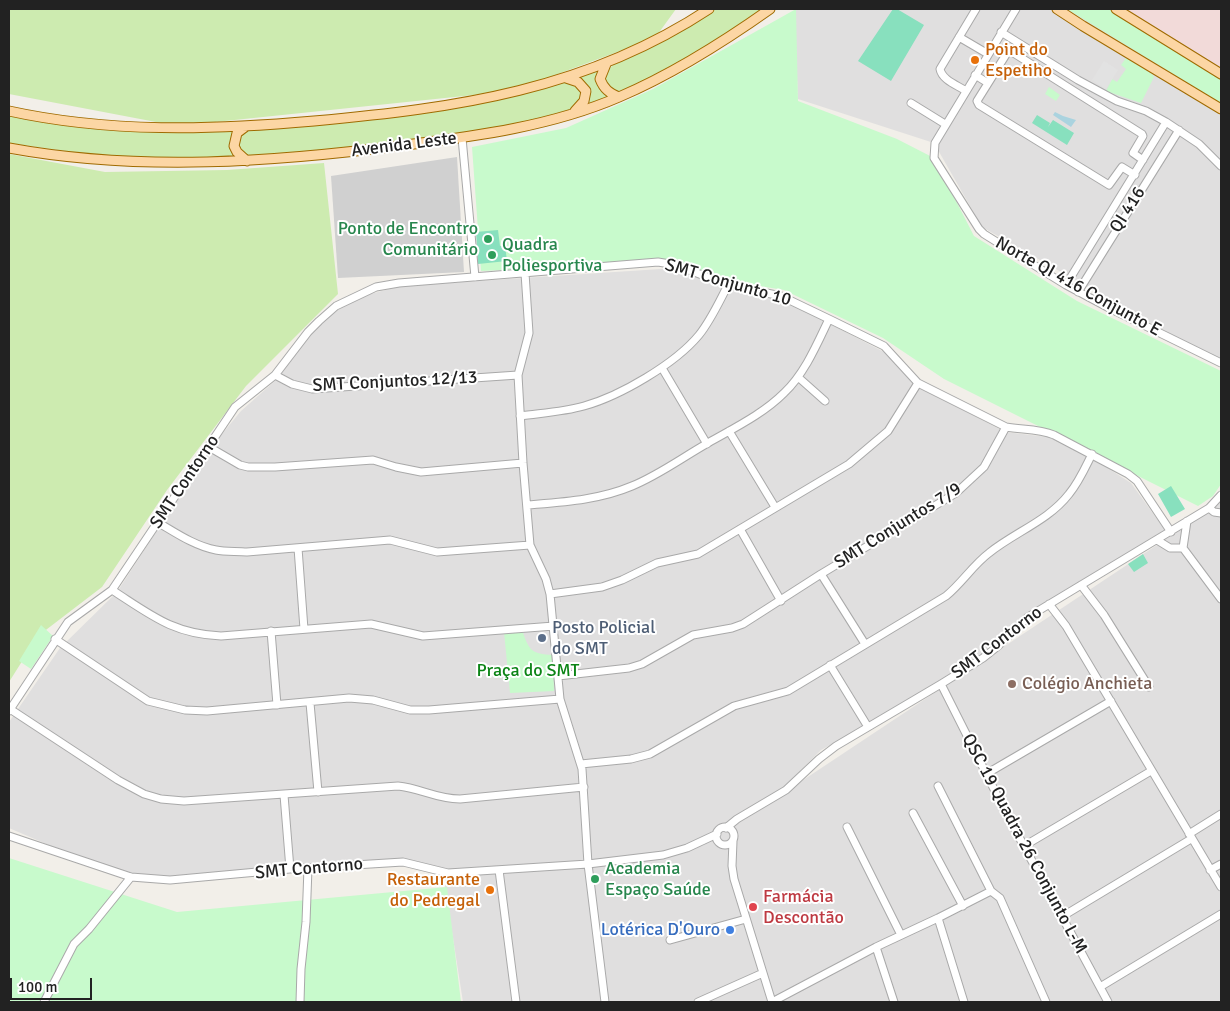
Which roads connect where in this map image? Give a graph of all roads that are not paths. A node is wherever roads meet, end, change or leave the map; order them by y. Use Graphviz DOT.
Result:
graph roads {
  1 [pos="709,9"];
  2 [pos="770,9"];
  3 [pos="976,9"];
  4 [pos="1016,9"];
  5 [pos="1057,9"];
  6 [pos="1116,9"];
  7 [pos="1001,32"];
  8 [pos="959,37"];
  9 [pos="988,54"];
  10 [pos="982,63"];
  11 [pos="606,64"];
  12 [pos="996,71"];
  13 [pos="1221,74"];
  14 [pos="975,75"];
  15 [pos="566,78"];
  16 [pos="988,83"];
  17 [pos="966,91"];
  18 [pos="619,97"];
  19 [pos="911,103"];
  20 [pos="1221,109"];
  21 [pos="9,111"];
  22 [pos="573,113"];
  23 [pos="1166,122"];
  24 [pos="945,124"];
  25 [pos="245,126"];
  26 [pos="1179,130"];
  27 [pos="462,138"];
  28 [pos="9,148"];
  29 [pos="1143,160"];
  30 [pos="247,161"];
  31 [pos="1221,166"];
  32 [pos="1135,175"];
  33 [pos="1120,197"];
  34 [pos="1132,205"];
  35 [pos="1114,207"];
  36 [pos="1124,216"];
  37 [pos="524,273"];
  38 [pos="475,277"];
  39 [pos="728,285"];
  40 [pos="1066,285"];
  41 [pos="1078,292"];
  42 [pos="829,319"];
  43 [pos="1221,363"];
  44 [pos="662,368"];
  45 [pos="275,375"];
  46 [pos="518,375"];
  47 [pos="798,377"];
  48 [pos="918,383"];
  49 [pos="825,401"];
  50 [pos="520,416"];
  51 [pos="1006,427"];
  52 [pos="728,431"];
  53 [pos="707,444"];
  54 [pos="209,447"];
  55 [pos="1092,454"];
  56 [pos="523,464"];
  57 [pos="1221,495"];
  58 [pos="528,505"];
  59 [pos="775,507"];
  60 [pos="1209,508"];
  61 [pos="1221,513"];
  62 [pos="159,522"];
  63 [pos="1187,522"];
  64 [pos="740,529"];
  65 [pos="1171,532"];
  66 [pos="1156,540"];
  67 [pos="530,545"];
  68 [pos="298,548"];
  69 [pos="1182,548"];
  70 [pos="821,574"];
  71 [pos="1081,585"];
  72 [pos="112,590"];
  73 [pos="550,594"];
  74 [pos="1221,597"];
  75 [pos="781,601"];
  76 [pos="1049,604"];
  77 [pos="554,626"];
  78 [pos="304,629"];
  79 [pos="271,632"];
  80 [pos="56,639"];
  81 [pos="864,644"];
  82 [pos="830,665"];
  83 [pos="558,676"];
  84 [pos="941,684"];
  85 [pos="1149,687"];
  86 [pos="560,699"];
  87 [pos="1111,701"];
  88 [pos="310,703"];
  89 [pos="277,705"];
  90 [pos="9,710"];
  91 [pos="868,727"];
  92 [pos="581,764"];
  93 [pos="1151,771"];
  94 [pos="986,774"];
  95 [pos="938,786"];
  96 [pos="584,787"];
  97 [pos="318,792"];
  98 [pos="284,795"];
  99 [pos="750,812"];
  100 [pos="913,813"];
  101 [pos="1221,814"];
  102 [pos="726,828"];
  103 [pos="847,828"];
  104 [pos="733,833"];
  105 [pos="9,836"];
  106 [pos="1190,836"];
  107 [pos="719,840"];
  108 [pos="733,841"];
  109 [pos="1024,846"];
  110 [pos="588,864"];
  111 [pos="1221,864"];
  112 [pos="732,866"];
  113 [pos="308,868"];
  114 [pos="290,869"];
  115 [pos="499,870"];
  116 [pos="1210,870"];
  117 [pos="131,877"];
  118 [pos="1221,887"];
  119 [pos="991,891"];
  120 [pos="963,906"];
  121 [pos="1221,914"];
  122 [pos="1063,916"];
  123 [pos="746,918"];
  124 [pos="938,918"];
  125 [pos="901,935"];
  126 [pos="670,940"];
  127 [pos="876,947"];
  128 [pos="763,973"];
  129 [pos="1100,988"];
  130 [pos="44,1002"];
  131 [pos="300,1002"];
  132 [pos="516,1002"];
  133 [pos="605,1002"];
  134 [pos="698,1002"];
  135 [pos="772,1002"];
  136 [pos="894,1002"];
  137 [pos="964,1002"];
  138 [pos="1046,1002"];
  139 [pos="1108,1002"];
  1 -- 11 [label="main road, Avenida Leste"];
  2 -- 18 [label="main road, Avenida Leste"];
  3 -- 8 [label="street"];
  4 -- 7 [label="street, Norte QI 416 Conjunto E"];
  5 -- 20 [label="main road"];
  6 -- 13 [label="main road"];
  7 -- 9 [label="street, Norte QI 416 Conjunto E"];
  7 -- 23 [label="street"];
  8 -- 9 [label="street"];
  8 -- 17 [label="street"];
  9 -- 10 [label="street, Norte QI 416 Conjunto E"];
  10 -- 12 [label="street"];
  10 -- 14 [label="street, Norte QI 416 Conjunto E"];
  11 -- 15 [label="main road, Avenida Leste"];
  11 -- 18 [label="main road"];
  12 -- 16 [label="street"];
  12 -- 29 [label="street"];
  14 -- 16 [label="street"];
  14 -- 17 [label="street, Norte QI 416 Conjunto E"];
  15 -- 22 [label="main road"];
  15 -- 25 [label="main road, Avenida Leste"];
  16 -- 32 [label="street"];
  17 -- 24 [label="street, Norte QI 416 Conjunto E"];
  18 -- 22 [label="main road, Avenida Leste"];
  19 -- 24 [label="street"];
  21 -- 25 [label="main road, Avenida Leste"];
  22 -- 27 [label="main road, Avenida Leste"];
  23 -- 26 [label="street"];
  23 -- 29 [label="street"];
  24 -- 40 [label="street, Norte QI 416 Conjunto E"];
  25 -- 30 [label="main road"];
  26 -- 31 [label="street"];
  26 -- 34 [label="street, QI 416"];
  27 -- 30 [label="main road, Avenida Leste"];
  27 -- 38 [label="street"];
  28 -- 30 [label="main road, Avenida Leste"];
  29 -- 32 [label="street"];
  32 -- 33 [label="street"];
  33 -- 34 [label="street"];
  33 -- 35 [label="street"];
  34 -- 36 [label="street, QI 416"];
  35 -- 36 [label="street"];
  35 -- 40 [label="street"];
  36 -- 41 [label="street, QI 416"];
  37 -- 38 [label="street, SMT Conjunto 10"];
  37 -- 39 [label="street, SMT Conjunto 10"];
  37 -- 46 [label="street"];
  38 -- 45 [label="street, SMT Conjunto 10"];
  39 -- 42 [label="street, SMT Conjunto 10"];
  39 -- 44 [label="street"];
  40 -- 41 [label="street, Norte QI 416 Conjunto E"];
  41 -- 43 [label="street, Norte QI 416 Conjunto E"];
  42 -- 47 [label="street"];
  42 -- 48 [label="street, SMT Conjunto 10"];
  44 -- 50 [label="street"];
  44 -- 53 [label="street"];
  45 -- 46 [label="street, SMT Conjuntos 12/13"];
  45 -- 54 [label="street, SMT Contorno"];
  46 -- 50 [label="street"];
  47 -- 49 [label="street"];
  47 -- 52 [label="street"];
  48 -- 51 [label="street, SMT Conjunto 10"];
  48 -- 59 [label="street"];
  50 -- 56 [label="street"];
  51 -- 55 [label="street, SMT Conjunto 10"];
  51 -- 70 [label="street, SMT Conjuntos 7/9"];
  52 -- 53 [label="street"];
  52 -- 59 [label="street"];
  53 -- 58 [label="street"];
  54 -- 56 [label="street"];
  54 -- 62 [label="street, SMT Contorno"];
  55 -- 65 [label="street, SMT Conjunto 10"];
  55 -- 81 [label="street"];
  56 -- 58 [label="street"];
  57 -- 60 [label="street, SMT Contorno"];
  58 -- 67 [label="street"];
  59 -- 64 [label="street"];
  60 -- 61 [label="street"];
  60 -- 63 [label="street, SMT Contorno"];
  62 -- 68 [label="street"];
  62 -- 72 [label="street, SMT Contorno"];
  63 -- 65 [label="street, SMT Contorno"];
  63 -- 69 [label="street"];
  64 -- 73 [label="street"];
  64 -- 75 [label="street"];
  65 -- 66 [label="street, SMT Contorno"];
  66 -- 69 [label="street"];
  66 -- 71 [label="street, SMT Contorno"];
  67 -- 68 [label="street"];
  67 -- 73 [label="street"];
  68 -- 78 [label="street"];
  69 -- 74 [label="street"];
  70 -- 75 [label="street, SMT Conjuntos 7/9"];
  70 -- 81 [label="street"];
  71 -- 76 [label="street, SMT Contorno"];
  71 -- 85 [label="street"];
  72 -- 79 [label="street"];
  72 -- 80 [label="street, SMT Contorno"];
  73 -- 77 [label="street"];
  75 -- 83 [label="street, SMT Conjuntos 7/9"];
  76 -- 84 [label="street, SMT Contorno"];
  76 -- 87 [label="street"];
  77 -- 78 [label="street"];
  77 -- 83 [label="street"];
  78 -- 79 [label="street"];
  79 -- 89 [label="street"];
  80 -- 89 [label="street"];
  80 -- 90 [label="street, SMT Contorno"];
  81 -- 82 [label="street"];
  82 -- 91 [label="street"];
  82 -- 92 [label="street"];
  83 -- 86 [label="street"];
  84 -- 91 [label="street, SMT Contorno"];
  84 -- 94 [label="street, QSC 19 Quadra 26 Conjunto L-M"];
  86 -- 88 [label="street"];
  86 -- 92 [label="street"];
  87 -- 93 [label="street"];
  87 -- 94 [label="street"];
  88 -- 89 [label="street"];
  88 -- 97 [label="street"];
  90 -- 98 [label="street"];
  91 -- 99 [label="street, SMT Contorno"];
  92 -- 96 [label="street"];
  93 -- 106 [label="street"];
  93 -- 109 [label="street"];
  94 -- 109 [label="street, QSC 19 Quadra 26 Conjunto L-M"];
  95 -- 119 [label="street"];
  96 -- 97 [label="street"];
  96 -- 110 [label="street"];
  97 -- 98 [label="street"];
  98 -- 114 [label="street"];
  99 -- 102 [label="street, SMT Contorno"];
  99 -- 104 [label="street, SMT Contorno"];
  100 -- 120 [label="street"];
  101 -- 106 [label="street"];
  102 -- 104 [label="street"];
  102 -- 107 [label="street"];
  103 -- 125 [label="street"];
  104 -- 108 [label="street"];
  105 -- 117 [label="street, SMT Contorno"];
  106 -- 116 [label="street"];
  106 -- 122 [label="street"];
  107 -- 108 [label="street"];
  107 -- 110 [label="street, SMT Contorno"];
  107 -- 112 [label="street"];
  108 -- 112 [label="street"];
  109 -- 122 [label="street, QSC 19 Quadra 26 Conjunto L-M"];
  110 -- 115 [label="street, SMT Contorno"];
  110 -- 133 [label="street"];
  111 -- 116 [label="street"];
  112 -- 123 [label="street"];
  113 -- 114 [label="street, SMT Contorno"];
  113 -- 115 [label="street, SMT Contorno"];
  113 -- 131 [label="street"];
  114 -- 117 [label="street, SMT Contorno"];
  115 -- 132 [label="street"];
  116 -- 118 [label="street"];
  117 -- 130 [label="street"];
  119 -- 120 [label="street"];
  119 -- 138 [label="street"];
  120 -- 124 [label="street"];
  121 -- 129 [label="street"];
  122 -- 129 [label="street, QSC 19 Quadra 26 Conjunto L-M"];
  123 -- 126 [label="street"];
  123 -- 128 [label="street"];
  124 -- 125 [label="street"];
  124 -- 137 [label="street"];
  125 -- 127 [label="street"];
  127 -- 135 [label="street"];
  127 -- 136 [label="street"];
  128 -- 134 [label="street"];
  128 -- 135 [label="street"];
  129 -- 139 [label="street, QSC 19 Quadra 26 Conjunto L-M"];
}
